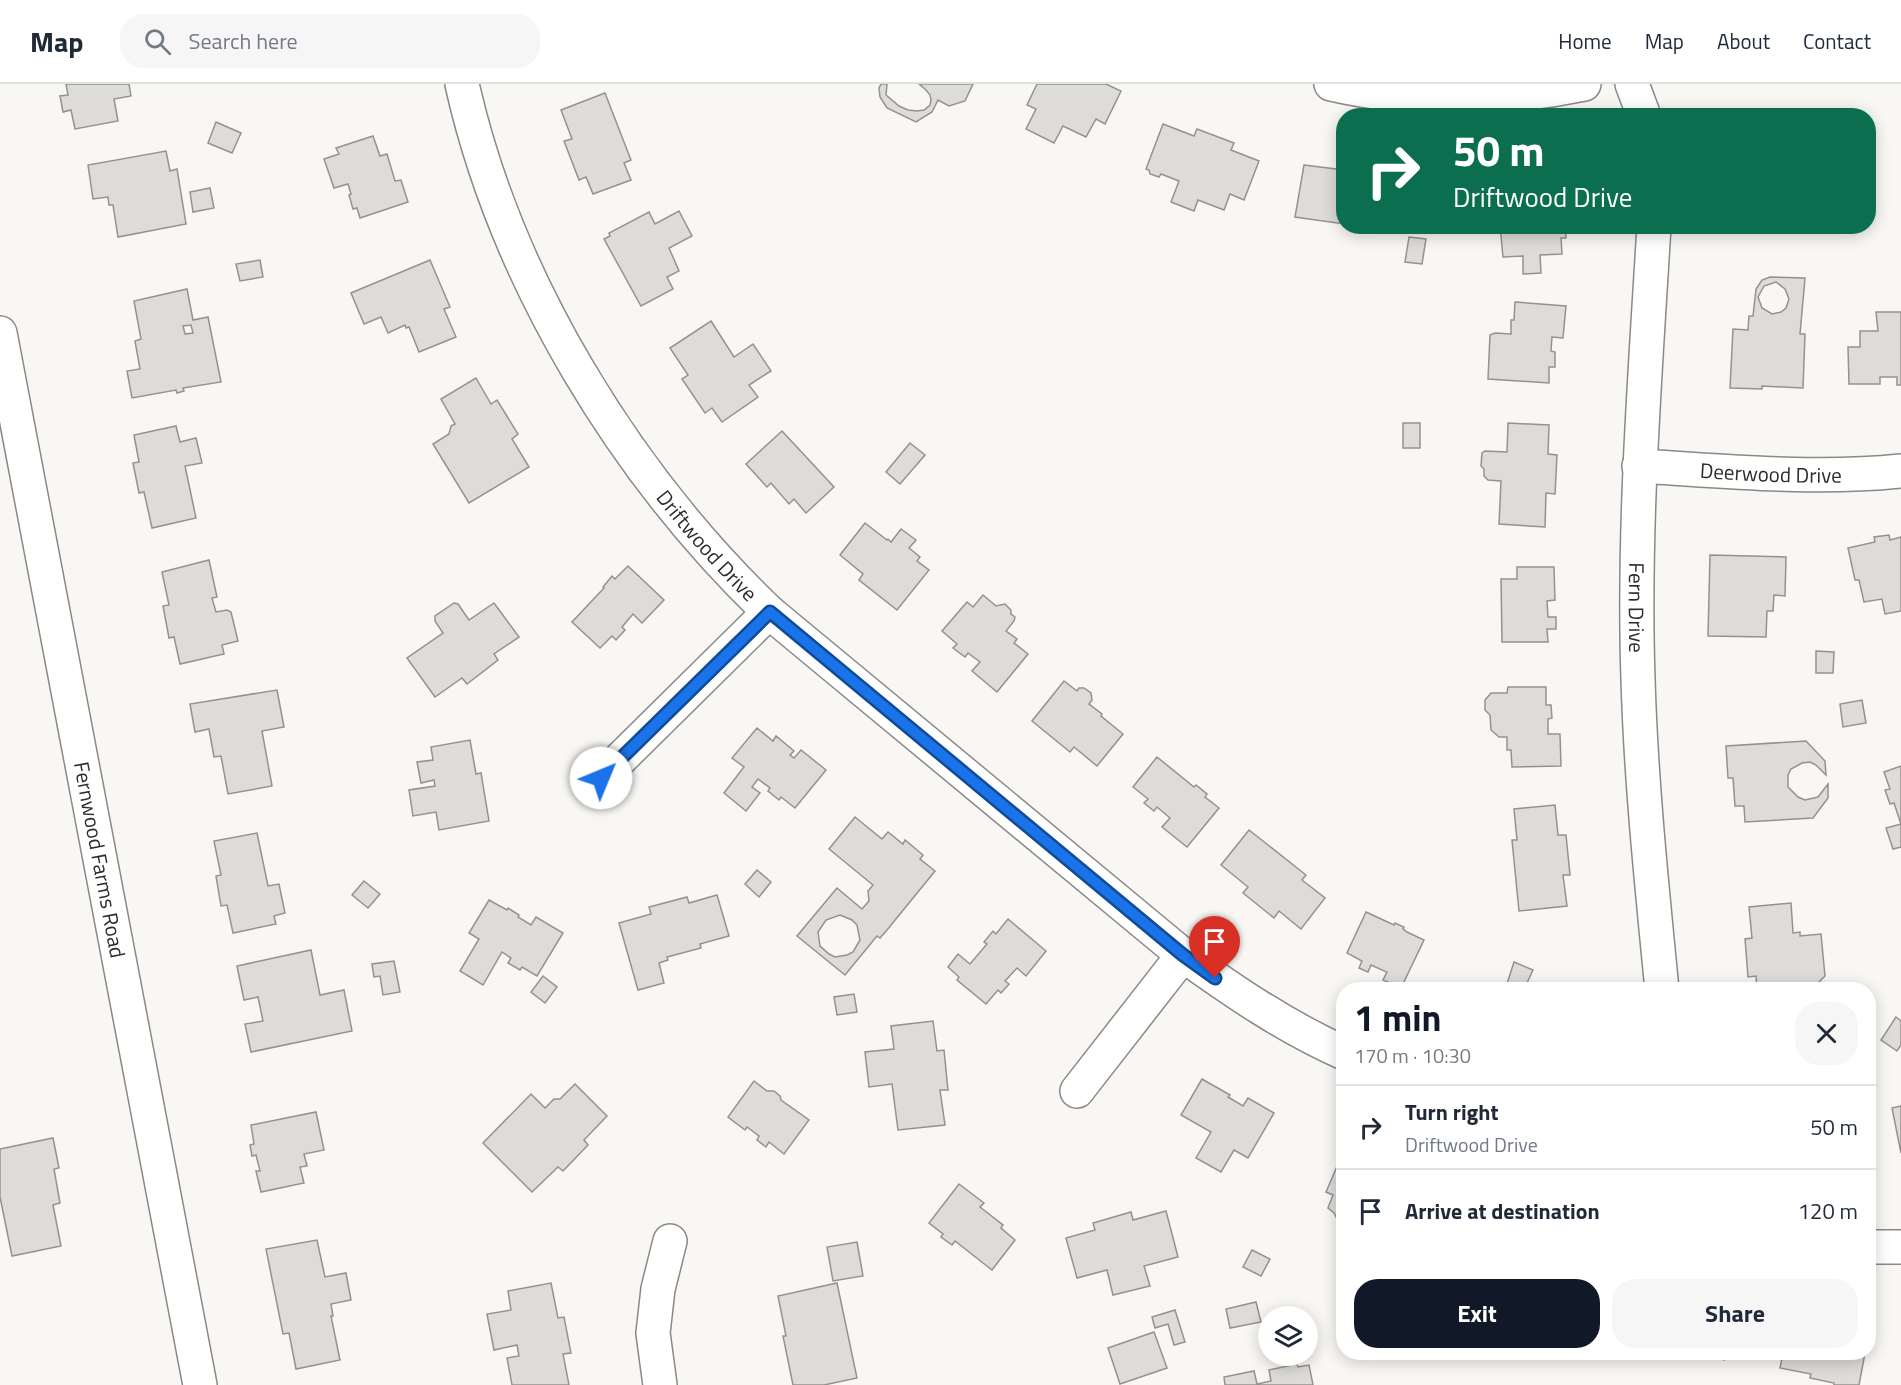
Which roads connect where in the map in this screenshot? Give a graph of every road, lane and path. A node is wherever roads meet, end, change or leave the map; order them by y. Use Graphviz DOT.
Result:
graph roads {
  1 [pos="462,84"];
  2 [pos="1331,84"];
  3 [pos="1584,84"];
  4 [pos="1632,84"];
  5 [pos="1641,108"];
  6 [pos="1654,234"];
  7 [pos="0,333"];
  8 [pos="1639,466"];
  9 [pos="1901,471"];
  10 [pos="770,612"];
  11 [pos="601,778"];
  12 [pos="1183,955"];
  13 [pos="1661,982"];
  14 [pos="1336,1049"];
  15 [pos="1077,1091"];
  16 [pos="670,1241"];
  17 [pos="1876,1247"];
  18 [pos="1901,1247"];
  19 [pos="200,1385"];
  20 [pos="660,1385"];
  1 -- 10 [label="street, Driftwood Drive"];
  2 -- 3 [label="street"];
  4 -- 5 [label="street"];
  6 -- 8 [label="street, Fern Drive"];
  7 -- 19 [label="street, Fernwood Farms Road"];
  8 -- 9 [label="street, Deerwood Drive"];
  8 -- 13 [label="street, Fern Drive"];
  10 -- 11 [label="street"];
  10 -- 12 [label="street, Driftwood Drive"];
  12 -- 14 [label="street, Driftwood Drive"];
  12 -- 15 [label="street"];
  16 -- 20 [label="street"];
  17 -- 18 [label="street"];
}
